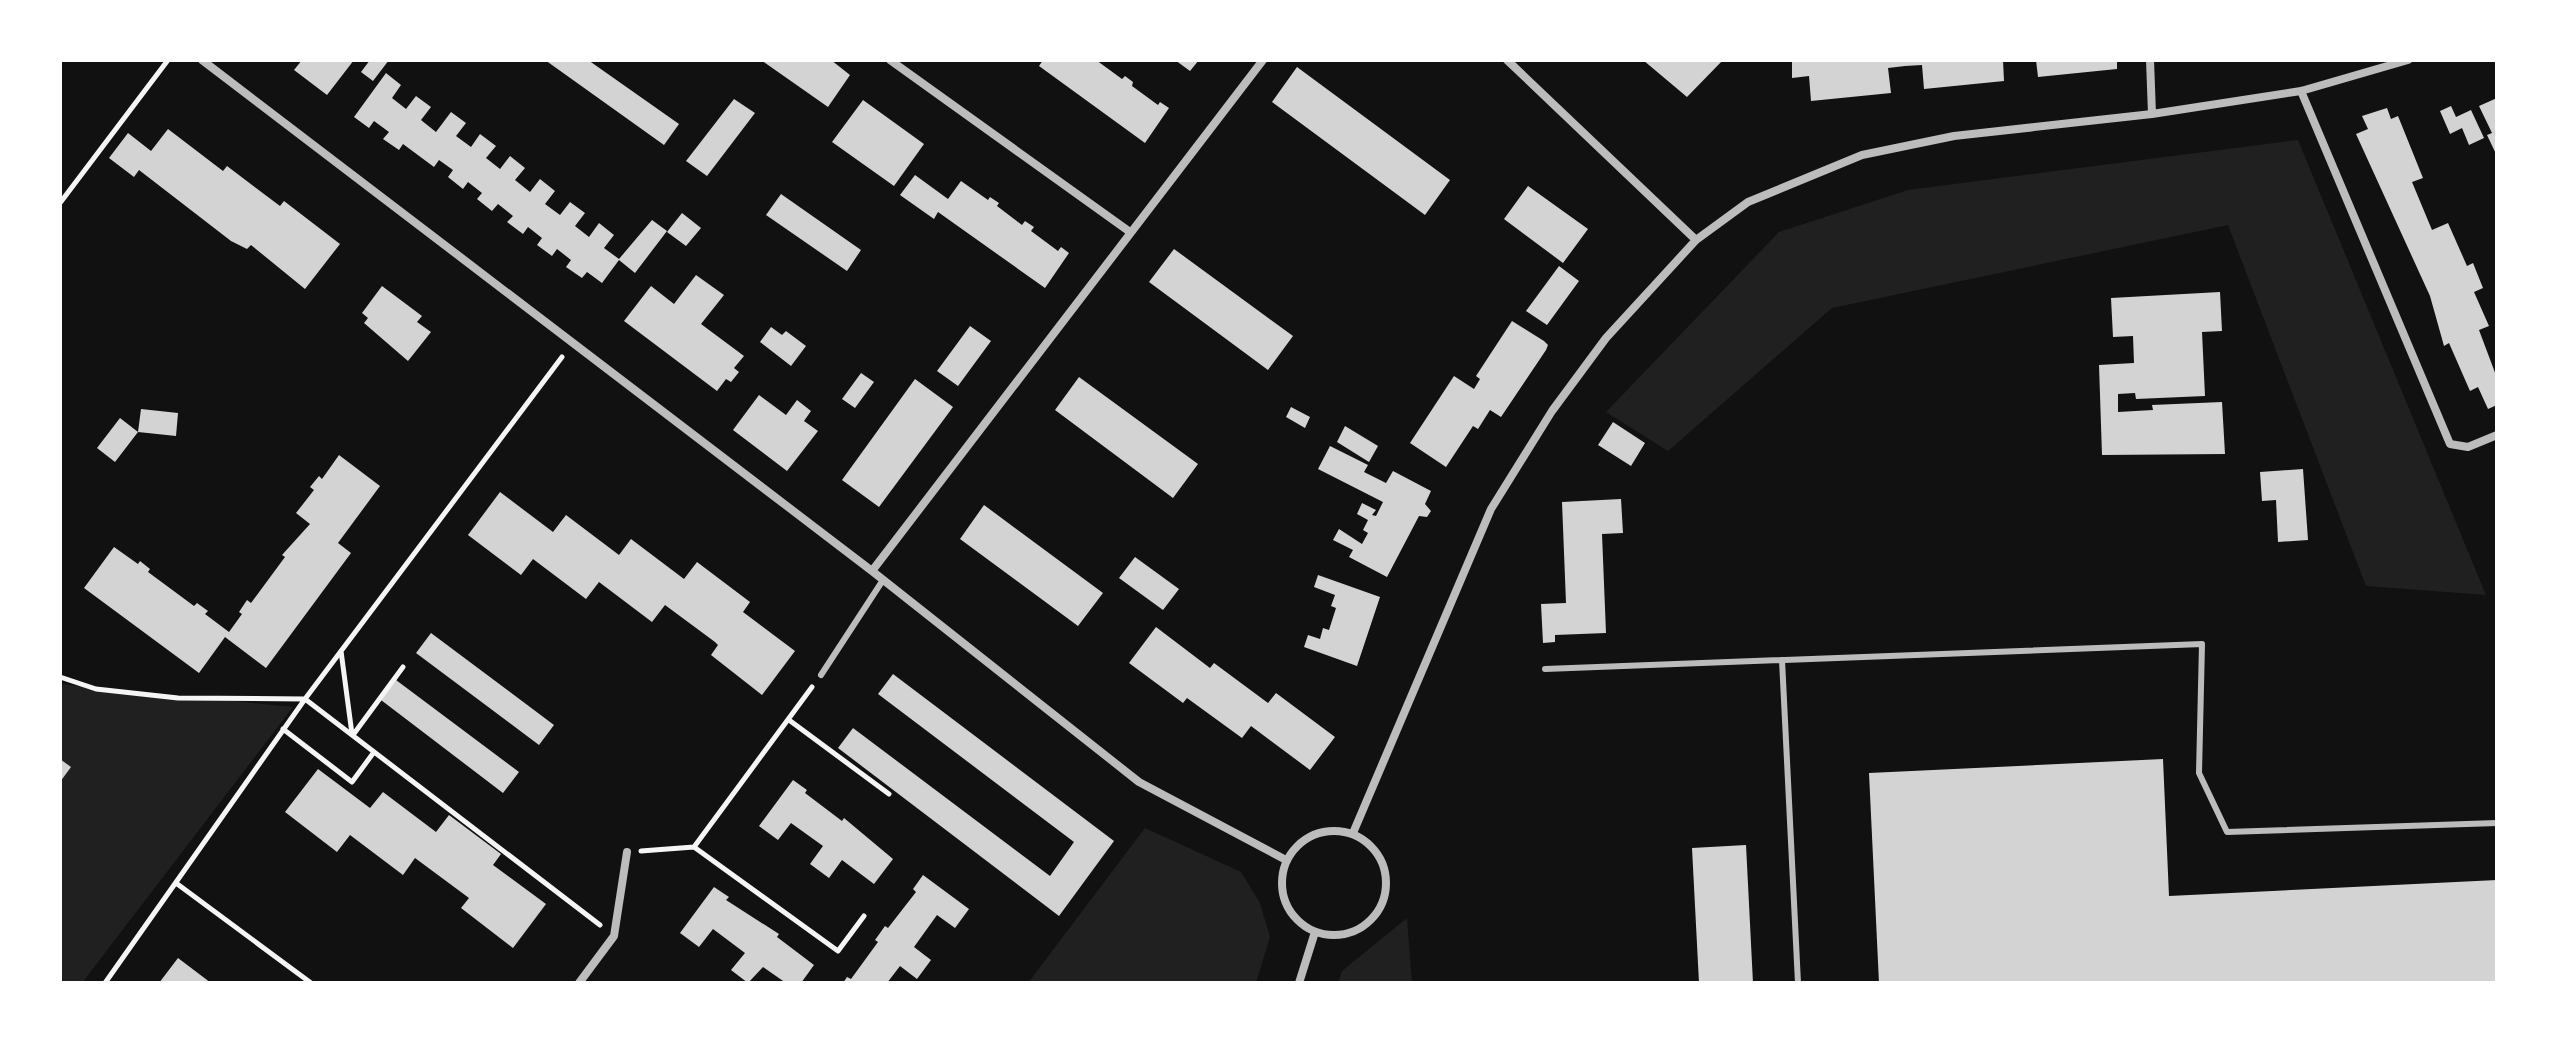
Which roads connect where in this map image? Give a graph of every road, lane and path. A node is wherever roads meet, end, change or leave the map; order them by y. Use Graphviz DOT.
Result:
graph roads {
  1 [pos="168,60"];
  2 [pos="202,60"];
  3 [pos="890,60"];
  4 [pos="1263,60"];
  5 [pos="1507,60"];
  6 [pos="2150,60"];
  7 [pos="2408,60"];
  8 [pos="2301,91"];
  9 [pos="2152,114"];
  10 [pos="60,203"];
  11 [pos="1130,232"];
  12 [pos="1696,240"];
  13 [pos="573,342"];
  14 [pos="2497,435"];
  15 [pos="872,571"];
  16 [pos="883,580"];
  17 [pos="341,651"];
  18 [pos="1782,660"];
  19 [pos="403,667"];
  20 [pos="1545,669"];
  21 [pos="821,675"];
  22 [pos="60,677"];
  23 [pos="305,699"];
  24 [pos="789,720"];
  25 [pos="283,729"];
  26 [pos="352,735"];
  27 [pos="374,752"];
  28 [pos="889,794"];
  29 [pos="2497,823"];
  30 [pos="1353,833"];
  31 [pos="694,847"];
  32 [pos="627,852"];
  33 [pos="1286,860"];
  34 [pos="176,883"];
  35 [pos="864,916"];
  36 [pos="1315,932"];
  37 [pos="614,936"];
  38 [pos="105,983"];
  39 [pos="311,983"];
  40 [pos="579,983"];
  41 [pos="1299,983"];
  42 [pos="1798,983"];
  1 -- 10 [label="path"];
  2 -- 13 [label="street"];
  3 -- 11 [label="street"];
  4 -- 11 [label="street"];
  5 -- 12 [label="street"];
  6 -- 9 [label="street"];
  7 -- 8 [label="street"];
  8 -- 9 [label="street"];
  8 -- 14 [label="street"];
  9 -- 12 [label="street"];
  11 -- 15 [label="street"];
  12 -- 30 [label="street"];
  13 -- 15 [label="street"];
  13 -- 17 [label="path"];
  15 -- 16 [label="street"];
  16 -- 21 [label="lane"];
  16 -- 33 [label="street"];
  17 -- 23 [label="path"];
  17 -- 26 [label="path"];
  18 -- 20 [label="lane"];
  18 -- 29 [label="lane"];
  18 -- 42 [label="lane"];
  19 -- 26 [label="path"];
  21 -- 24 [label="path"];
  22 -- 23 [label="path"];
  23 -- 25 [label="path"];
  23 -- 26 [label="path"];
  24 -- 28 [label="path"];
  24 -- 31 [label="path"];
  25 -- 27 [label="path"];
  25 -- 34 [label="path"];
  26 -- 27 [label="path"];
  27 -- 37 [label="path"];
  30 -- 33 [label="street"];
  30 -- 36 [label="street"];
  31 -- 32 [label="path"];
  31 -- 35 [label="path"];
  32 -- 37 [label="street"];
  33 -- 36 [label="street"];
  34 -- 38 [label="path"];
  34 -- 39 [label="path"];
  36 -- 41 [label="street"];
  37 -- 40 [label="street"];
}
